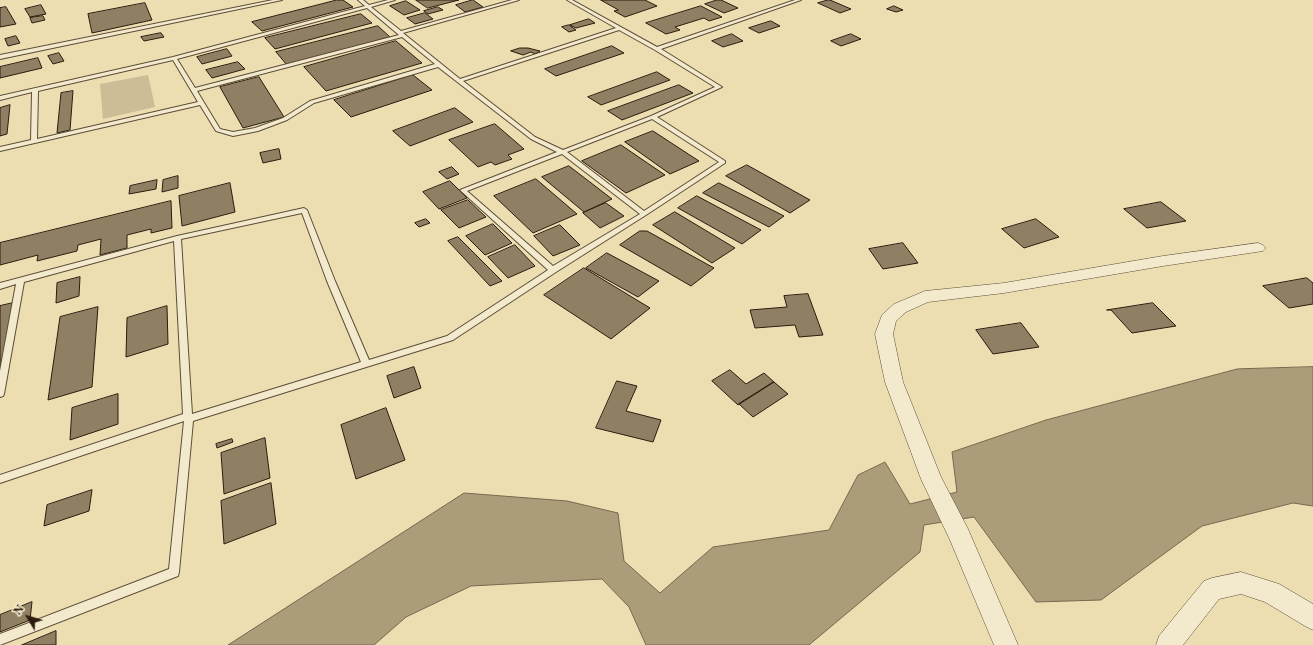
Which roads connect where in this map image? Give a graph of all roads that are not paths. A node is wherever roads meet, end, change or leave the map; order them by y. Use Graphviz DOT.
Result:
graph roads {
  1 [pos="280,0"];
  2 [pos="360,0"];
  3 [pos="392,0"];
  4 [pos="517,0"];
  5 [pos="569,0"];
  6 [pos="799,0"];
  7 [pos="368,6"];
  8 [pos="620,28"];
  9 [pos="401,34"];
  10 [pos="657,49"];
  11 [pos="0,57"];
  12 [pos="174,58"];
  13 [pos="438,65"];
  14 [pos="459,81"];
  15 [pos="35,90"];
  16 [pos="193,90"];
  17 [pos="0,98"];
  18 [pos="202,104"];
  19 [pos="653,117"];
  20 [pos="34,142"];
  21 [pos="0,149"];
  22 [pos="563,152"];
  23 [pos="644,214"];
  24 [pos="177,238"];
  25 [pos="1258,248"];
  26 [pos="553,270"];
  27 [pos="20,280"];
  28 [pos="0,286"];
  29 [pos="366,363"];
  30 [pos="0,394"];
  31 [pos="189,418"];
  32 [pos="0,479"];
  33 [pos="1313,618"];
  34 [pos="0,640"];
  35 [pos="1006,645"];
  36 [pos="1168,645"];
  1 -- 11 [label="lane"];
  2 -- 7 [label="lane"];
  3 -- 7 [label="lane"];
  4 -- 9 [label="lane"];
  5 -- 8 [label="lane"];
  6 -- 10 [label="lane"];
  7 -- 9 [label="lane"];
  7 -- 12 [label="lane"];
  8 -- 10 [label="lane"];
  8 -- 14 [label="lane"];
  9 -- 13 [label="lane"];
  9 -- 16 [label="lane"];
  10 -- 19 [label="lane"];
  12 -- 15 [label="lane"];
  12 -- 16 [label="lane"];
  13 -- 14 [label="lane"];
  13 -- 18 [label="lane"];
  14 -- 22 [label="lane"];
  15 -- 17 [label="lane"];
  15 -- 20 [label="lane"];
  16 -- 18 [label="lane"];
  18 -- 20 [label="lane"];
  19 -- 22 [label="lane"];
  19 -- 23 [label="lane"];
  20 -- 21 [label="lane"];
  22 -- 23 [label="lane"];
  22 -- 26 [label="lane"];
  23 -- 26 [label="lane"];
  24 -- 27 [label="lane"];
  24 -- 29 [label="lane"];
  24 -- 31 [label="lane"];
  25 -- 35 [label="street"];
  26 -- 29 [label="lane"];
  27 -- 28 [label="lane"];
  27 -- 30 [label="lane"];
  29 -- 31 [label="lane"];
  31 -- 32 [label="lane"];
  31 -- 34 [label="lane"];
  33 -- 36 [label="street"];
}
